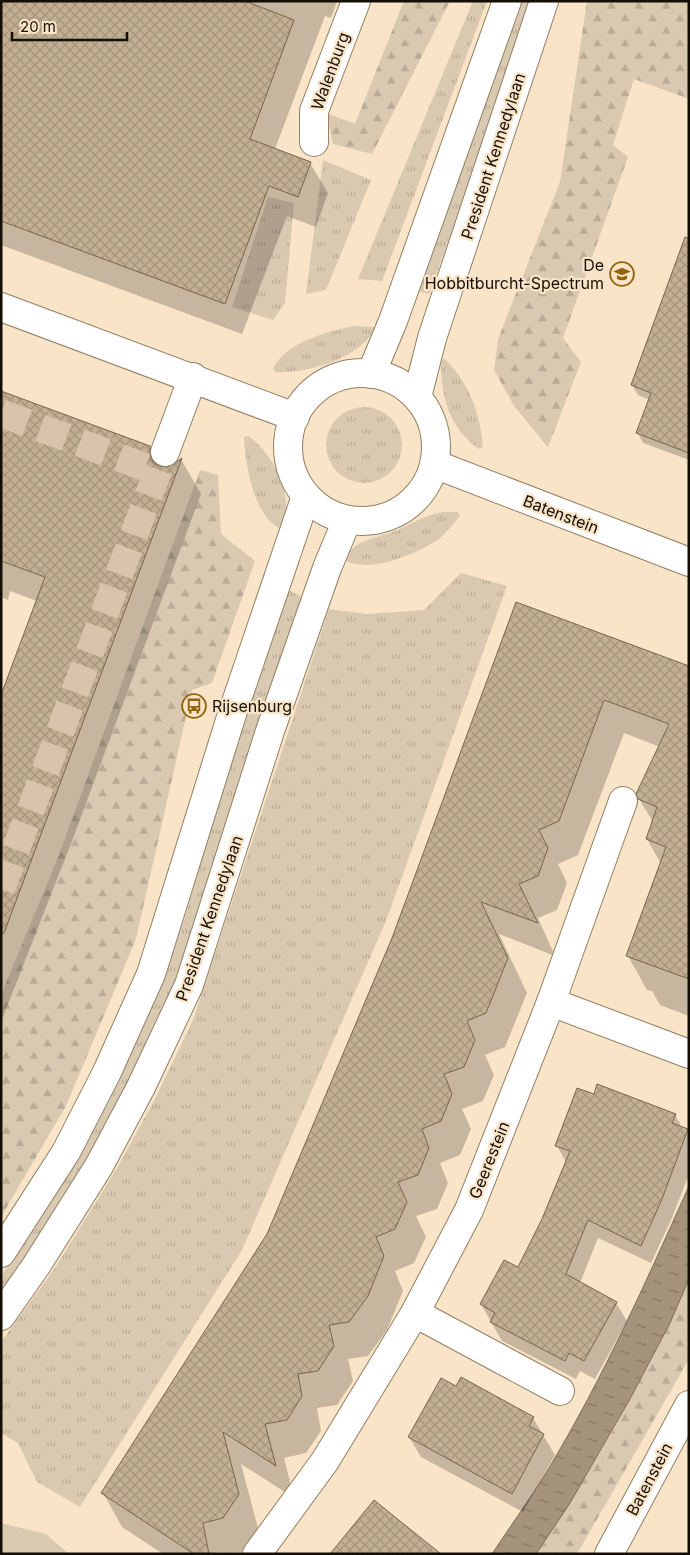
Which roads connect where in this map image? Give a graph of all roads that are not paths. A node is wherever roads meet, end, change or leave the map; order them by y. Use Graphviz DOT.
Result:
graph roads {
  1 [pos="356,1"];
  2 [pos="507,1"];
  3 [pos="544,1"];
  4 [pos="314,142"];
  5 [pos="1,307"];
  6 [pos="372,374"];
  7 [pos="193,377"];
  8 [pos="416,397"];
  9 [pos="295,417"];
  10 [pos="165,452"];
  11 [pos="434,464"];
  12 [pos="306,496"];
  13 [pos="347,520"];
  14 [pos="689,562"];
  15 [pos="623,801"];
  16 [pos="551,1002"];
  17 [pos="689,1054"];
  18 [pos="1,1253"];
  19 [pos="415,1313"];
  20 [pos="1,1316"];
  21 [pos="560,1392"];
  22 [pos="689,1405"];
  23 [pos="257,1554"];
  24 [pos="609,1554"];
  1 -- 4 [label="street, Walenburg"];
  2 -- 6 [label="street"];
  3 -- 8 [label="street, President Kennedylaan"];
  5 -- 7 [label="street"];
  6 -- 8 [label="street"];
  6 -- 9 [label="street"];
  7 -- 9 [label="street"];
  7 -- 10 [label="street"];
  8 -- 11 [label="street"];
  9 -- 12 [label="street"];
  11 -- 13 [label="street"];
  11 -- 14 [label="street, Batenstein"];
  12 -- 13 [label="street"];
  12 -- 18 [label="street"];
  13 -- 20 [label="street, President Kennedylaan"];
  15 -- 16 [label="street, Geerestein"];
  16 -- 17 [label="street"];
  16 -- 19 [label="street, Geerestein"];
  19 -- 21 [label="street"];
  19 -- 23 [label="street, Geerestein"];
  22 -- 24 [label="street, Batenstein"];
}
